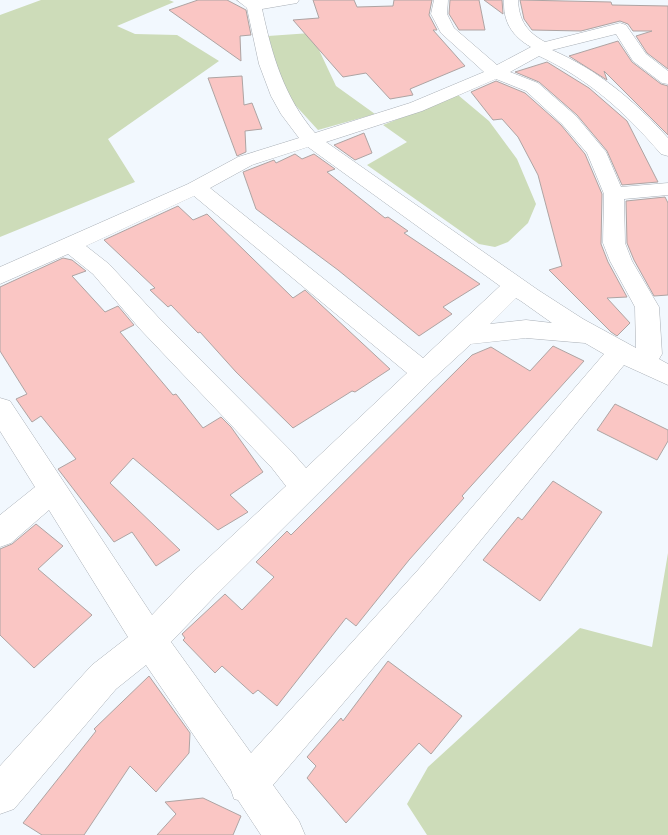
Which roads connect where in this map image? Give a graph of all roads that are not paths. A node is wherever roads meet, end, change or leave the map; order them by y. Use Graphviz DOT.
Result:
graph roads {
  1 [pos="292,0"];
  2 [pos="441,0"];
  3 [pos="511,0"];
  4 [pos="249,3"];
  5 [pos="541,49"];
  6 [pos="496,73"];
  7 [pos="668,79"];
  8 [pos="312,141"];
  9 [pos="668,150"];
  10 [pos="195,188"];
  11 [pos="668,189"];
  12 [pos="614,194"];
  13 [pos="71,245"];
  14 [pos="0,276"];
  15 [pos="515,285"];
  16 [pos="658,306"];
  17 [pos="588,334"];
  18 [pos="464,336"];
  19 [pos="632,358"];
  20 [pos="424,372"];
  21 [pos="668,375"];
  22 [pos="0,408"];
  23 [pos="304,487"];
  24 [pos="53,490"];
  25 [pos="0,534"];
  26 [pos="150,641"];
  27 [pos="248,785"];
  28 [pos="0,796"];
  29 [pos="285,835"];
  1 -- 4 [label="street"];
  2 -- 6 [label="street"];
  3 -- 5 [label="street"];
  4 -- 8 [label="street"];
  5 -- 6 [label="street"];
  5 -- 7 [label="street"];
  5 -- 9 [label="street"];
  6 -- 8 [label="street"];
  6 -- 12 [label="street"];
  8 -- 10 [label="street"];
  8 -- 15 [label="street"];
  10 -- 13 [label="street"];
  10 -- 20 [label="street"];
  11 -- 12 [label="street"];
  12 -- 16 [label="street"];
  13 -- 14 [label="street"];
  13 -- 23 [label="street"];
  15 -- 17 [label="street"];
  15 -- 18 [label="street"];
  16 -- 19 [label="street"];
  17 -- 18 [label="street"];
  17 -- 19 [label="street"];
  18 -- 20 [label="street"];
  19 -- 21 [label="street"];
  19 -- 27 [label="street"];
  20 -- 23 [label="street"];
  22 -- 24 [label="street"];
  23 -- 26 [label="street"];
  24 -- 25 [label="street"];
  24 -- 26 [label="street"];
  26 -- 27 [label="street"];
  26 -- 28 [label="street"];
  27 -- 29 [label="street"];
}
